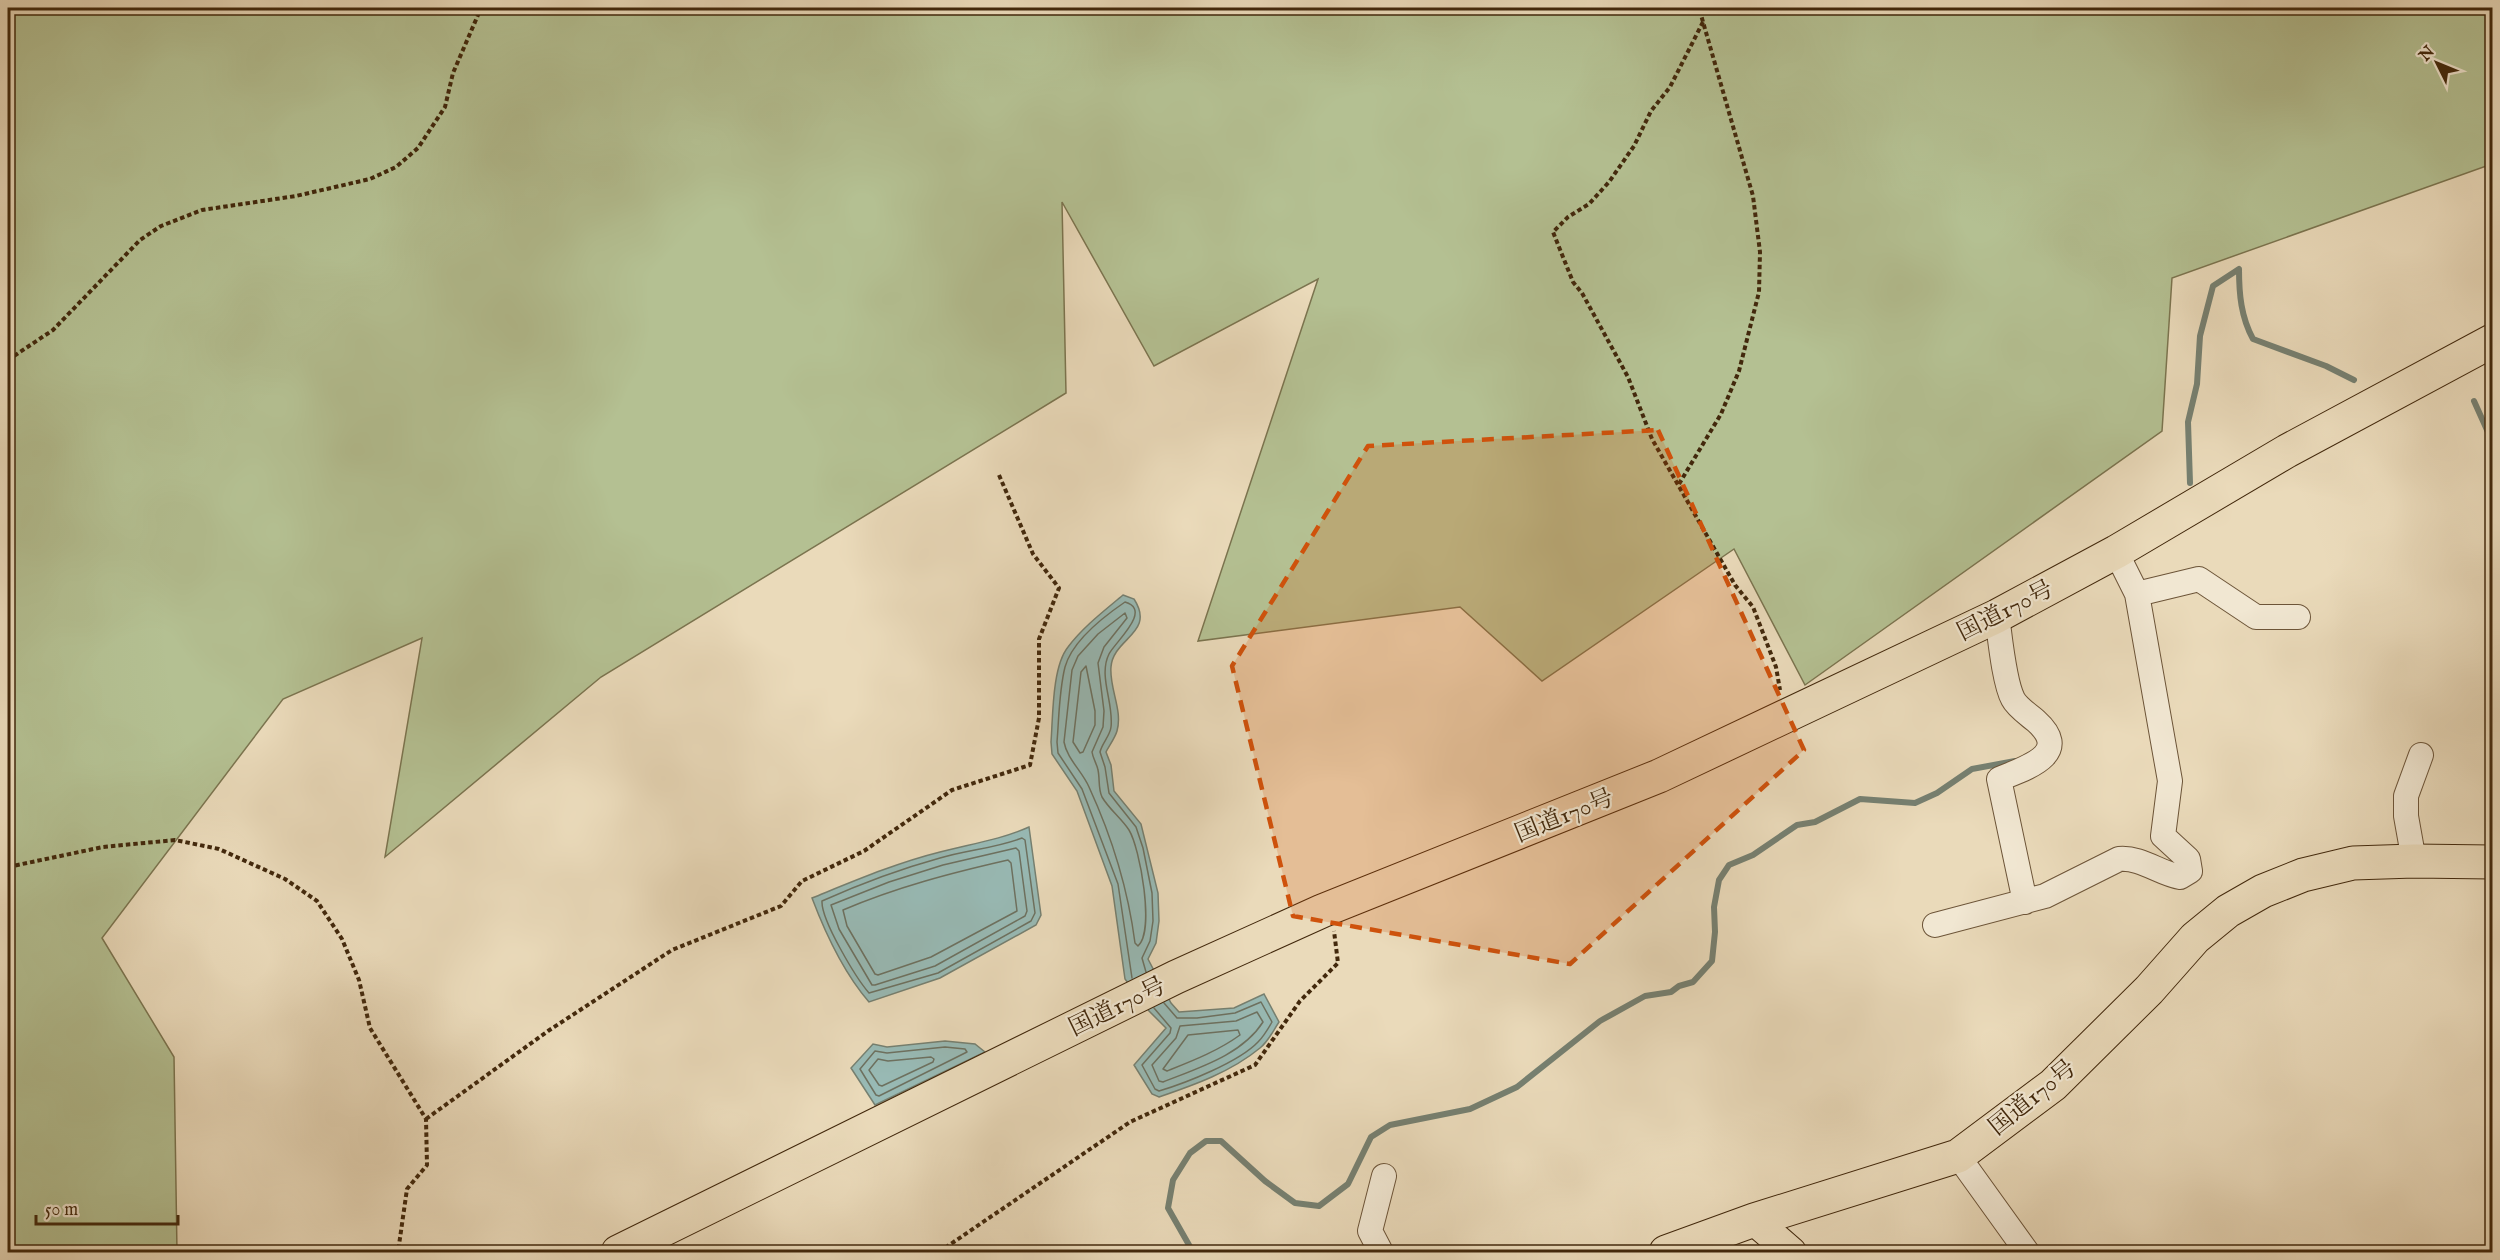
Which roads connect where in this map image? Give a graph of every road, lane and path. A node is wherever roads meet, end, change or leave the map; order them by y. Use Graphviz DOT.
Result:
graph roads {
  1 [pos="481,8"];
  2 [pos="1699,8"];
  3 [pos="1703,22"];
  4 [pos="2493,341"];
  5 [pos="8,360"];
  6 [pos="999,475"];
  7 [pos="1679,484"];
  8 [pos="2116,552"];
  9 [pos="2137,594"];
  10 [pos="1997,616"];
  11 [pos="2298,617"];
  12 [pos="1777,721"];
  13 [pos="2421,755"];
  14 [pos="2414,861"];
  15 [pos="2493,862"];
  16 [pos="8,867"];
  17 [pos="2025,902"];
  18 [pos="1331,907"];
  19 [pos="1935,925"];
  20 [pos="426,1119"];
  21 [pos="1958,1156"];
  22 [pos="1384,1176"];
  23 [pos="1754,1220"];
  24 [pos="398,1252"];
  25 [pos="618,1252"];
  26 [pos="939,1252"];
  27 [pos="1381,1252"];
  28 [pos="1666,1252"];
  29 [pos="1791,1252"];
  30 [pos="2027,1252"];
  1 -- 5 [label="path"];
  2 -- 3 [label="path"];
  3 -- 7 [label="path"];
  3 -- 7 [label="path"];
  4 -- 8 [label="highway, 国道170号"];
  6 -- 20 [label="path"];
  7 -- 12 [label="path"];
  8 -- 9 [label="street"];
  8 -- 10 [label="highway, 国道170号"];
  9 -- 11 [label="street"];
  9 -- 17 [label="street"];
  10 -- 12 [label="highway, 国道170号"];
  10 -- 17 [label="street"];
  12 -- 18 [label="highway, 国道170号"];
  13 -- 14 [label="street"];
  14 -- 15 [label="highway, 国道170号"];
  14 -- 21 [label="highway, 国道170号"];
  16 -- 20 [label="path"];
  17 -- 19 [label="street"];
  18 -- 25 [label="highway, 国道170号"];
  18 -- 26 [label="path"];
  20 -- 24 [label="path"];
  21 -- 23 [label="highway, 国道170号"];
  21 -- 30 [label="street"];
  22 -- 27 [label="street"];
  23 -- 28 [label="highway, 国道170号"];
  23 -- 29 [label="main road"];
}
